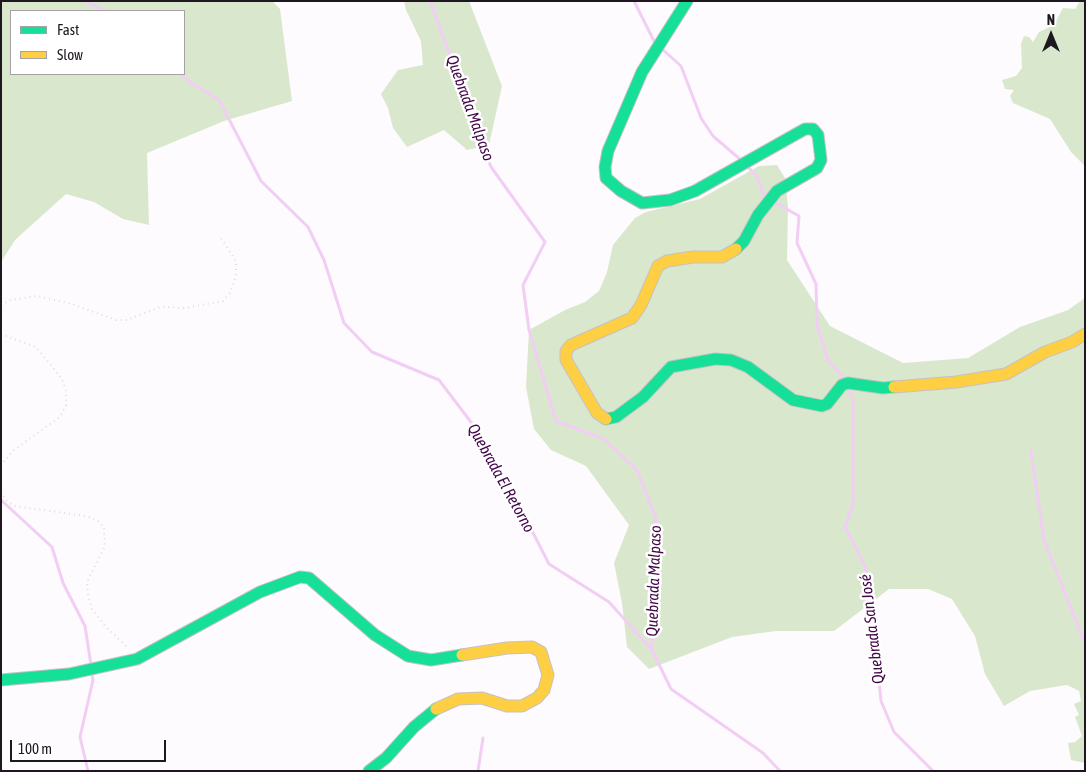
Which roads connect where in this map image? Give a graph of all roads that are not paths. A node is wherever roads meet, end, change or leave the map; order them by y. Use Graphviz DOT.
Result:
graph roads {
  1 [pos="687,1"];
  2 [pos="1085,334"];
  3 [pos="1,680"];
  4 [pos="369,771"];
  1 -- 2 [label="street"];
  3 -- 4 [label="street"];
}
